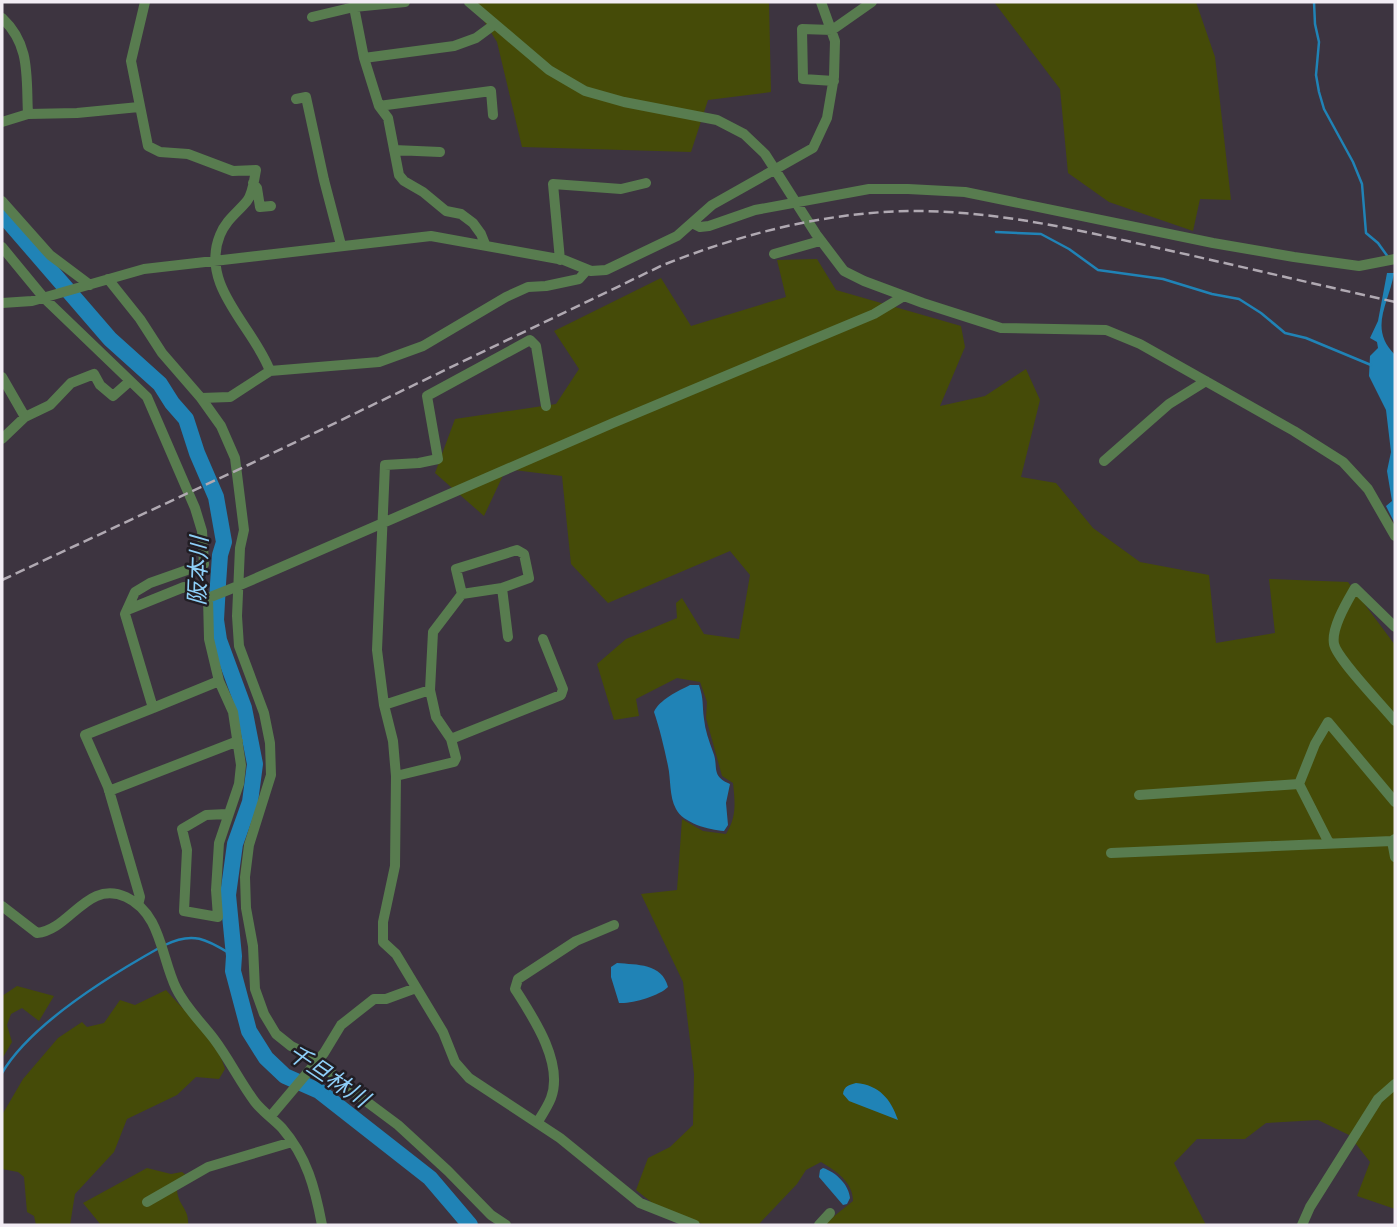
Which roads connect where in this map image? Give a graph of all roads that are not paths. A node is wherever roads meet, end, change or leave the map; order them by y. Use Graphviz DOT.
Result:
graph roads {
  1 [pos="145,2"];
  2 [pos="405,2"];
  3 [pos="469,2"];
  4 [pos="821,2"];
  5 [pos="872,2"];
  6 [pos="354,6"];
  7 [pos="312,17"];
  8 [pos="2,18"];
  9 [pos="495,24"];
  10 [pos="832,30"];
  11 [pos="364,58"];
  12 [pos="834,81"];
  13 [pos="296,99"];
  14 [pos="379,106"];
  15 [pos="139,107"];
  16 [pos="28,114"];
  17 [pos="493,115"];
  18 [pos="2,121"];
  19 [pos="394,150"];
  20 [pos="440,152"];
  21 [pos="774,170"];
  22 [pos="253,183"];
  23 [pos="646,183"];
  24 [pos="2,201"];
  25 [pos="271,206"];
  26 [pos="692,223"];
  27 [pos="818,238"];
  28 [pos="485,244"];
  29 [pos="341,246"];
  30 [pos="2,247"];
  31 [pos="774,254"];
  32 [pos="1395,259"];
  33 [pos="560,260"];
  34 [pos="214,261"];
  35 [pos="587,270"];
  36 [pos="108,279"];
  37 [pos="85,286"];
  38 [pos="904,296"];
  39 [pos="47,297"];
  40 [pos="2,303"];
  41 [pos="271,371"];
  42 [pos="2,377"];
  43 [pos="130,381"];
  44 [pos="1206,381"];
  45 [pos="201,398"];
  46 [pos="546,406"];
  47 [pos="25,417"];
  48 [pos="2,439"];
  49 [pos="1104,461"];
  50 [pos="383,524"];
  51 [pos="1395,536"];
  52 [pos="238,586"];
  53 [pos="502,588"];
  54 [pos="462,594"];
  55 [pos="208,598"];
  56 [pos="127,610"];
  57 [pos="1395,626"];
  58 [pos="508,638"];
  59 [pos="543,639"];
  60 [pos="219,681"];
  61 [pos="430,690"];
  62 [pos="384,705"];
  63 [pos="153,708"];
  64 [pos="1395,721"];
  65 [pos="451,739"];
  66 [pos="238,741"];
  67 [pos="396,776"];
  68 [pos="1299,784"];
  69 [pos="109,791"];
  70 [pos="1139,795"];
  71 [pos="1395,802"];
  72 [pos="227,814"];
  73 [pos="1394,840"];
  74 [pos="1329,843"];
  75 [pos="1111,853"];
  76 [pos="1395,857"];
  77 [pos="138,905"];
  78 [pos="2,906"];
  79 [pos="614,925"];
  80 [pos="416,988"];
  81 [pos="314,1064"];
  82 [pos="1395,1084"];
  83 [pos="270,1116"];
  84 [pos="537,1122"];
  85 [pos="292,1142"];
  86 [pos="147,1202"];
  87 [pos="830,1213"];
  88 [pos="321,1225"];
  89 [pos="506,1225"];
  90 [pos="695,1225"];
  91 [pos="819,1225"];
  92 [pos="1302,1225"];
  1 -- 15 [label="street"];
  2 -- 6 [label="street"];
  3 -- 9 [label="street"];
  4 -- 10 [label="street"];
  5 -- 10 [label="street"];
  6 -- 7 [label="street"];
  6 -- 11 [label="street"];
  8 -- 16 [label="street"];
  9 -- 11 [label="street"];
  9 -- 21 [label="street"];
  10 -- 12 [label="street"];
  10 -- 12 [label="street"];
  11 -- 14 [label="street"];
  12 -- 21 [label="street"];
  13 -- 29 [label="street"];
  14 -- 17 [label="street"];
  14 -- 19 [label="street"];
  15 -- 16 [label="street"];
  15 -- 22 [label="street"];
  16 -- 18 [label="street"];
  19 -- 20 [label="street"];
  19 -- 28 [label="street"];
  21 -- 26 [label="street"];
  21 -- 27 [label="street"];
  22 -- 25 [label="street"];
  22 -- 34 [label="street"];
  23 -- 33 [label="street"];
  24 -- 37 [label="street"];
  26 -- 32 [label="street"];
  26 -- 35 [label="street"];
  27 -- 31 [label="street"];
  27 -- 38 [label="street"];
  28 -- 29 [label="street"];
  28 -- 33 [label="street"];
  29 -- 34 [label="street"];
  30 -- 39 [label="street"];
  33 -- 35 [label="street"];
  34 -- 36 [label="street"];
  34 -- 41 [label="street"];
  35 -- 41 [label="street"];
  36 -- 37 [label="street"];
  36 -- 45 [label="street"];
  37 -- 39 [label="street"];
  38 -- 44 [label="street"];
  38 -- 50 [label="street"];
  39 -- 40 [label="street"];
  39 -- 43 [label="street"];
  41 -- 45 [label="street"];
  42 -- 47 [label="street"];
  43 -- 47 [label="street"];
  43 -- 56 [label="street"];
  44 -- 49 [label="street"];
  44 -- 51 [label="street"];
  45 -- 52 [label="street"];
  46 -- 50 [label="street"];
  47 -- 48 [label="street"];
  50 -- 52 [label="street"];
  50 -- 62 [label="street"];
  52 -- 55 [label="street"];
  52 -- 81 [label="street"];
  53 -- 54 [label="street"];
  53 -- 54 [label="street"];
  53 -- 58 [label="street"];
  54 -- 61 [label="street"];
  55 -- 56 [label="street"];
  55 -- 60 [label="street"];
  56 -- 63 [label="street"];
  57 -- 64 [label="street"];
  59 -- 65 [label="street"];
  60 -- 63 [label="street"];
  60 -- 66 [label="street"];
  61 -- 62 [label="street"];
  61 -- 65 [label="street"];
  62 -- 67 [label="street"];
  63 -- 69 [label="street"];
  65 -- 67 [label="street"];
  66 -- 69 [label="street"];
  66 -- 72 [label="street"];
  67 -- 80 [label="street"];
  68 -- 70 [label="street"];
  68 -- 71 [label="street"];
  68 -- 74 [label="street"];
  69 -- 77 [label="street"];
  72 -- 72 [label="street"];
  73 -- 74 [label="street"];
  73 -- 76 [label="street"];
  74 -- 75 [label="street"];
  77 -- 78 [label="street"];
  77 -- 83 [label="street"];
  79 -- 84 [label="street"];
  80 -- 81 [label="street"];
  80 -- 84 [label="street"];
  81 -- 83 [label="street"];
  81 -- 89 [label="street"];
  82 -- 92 [label="street"];
  83 -- 85 [label="street"];
  84 -- 90 [label="street"];
  85 -- 86 [label="street"];
  85 -- 88 [label="street"];
  87 -- 91 [label="street"];
}
